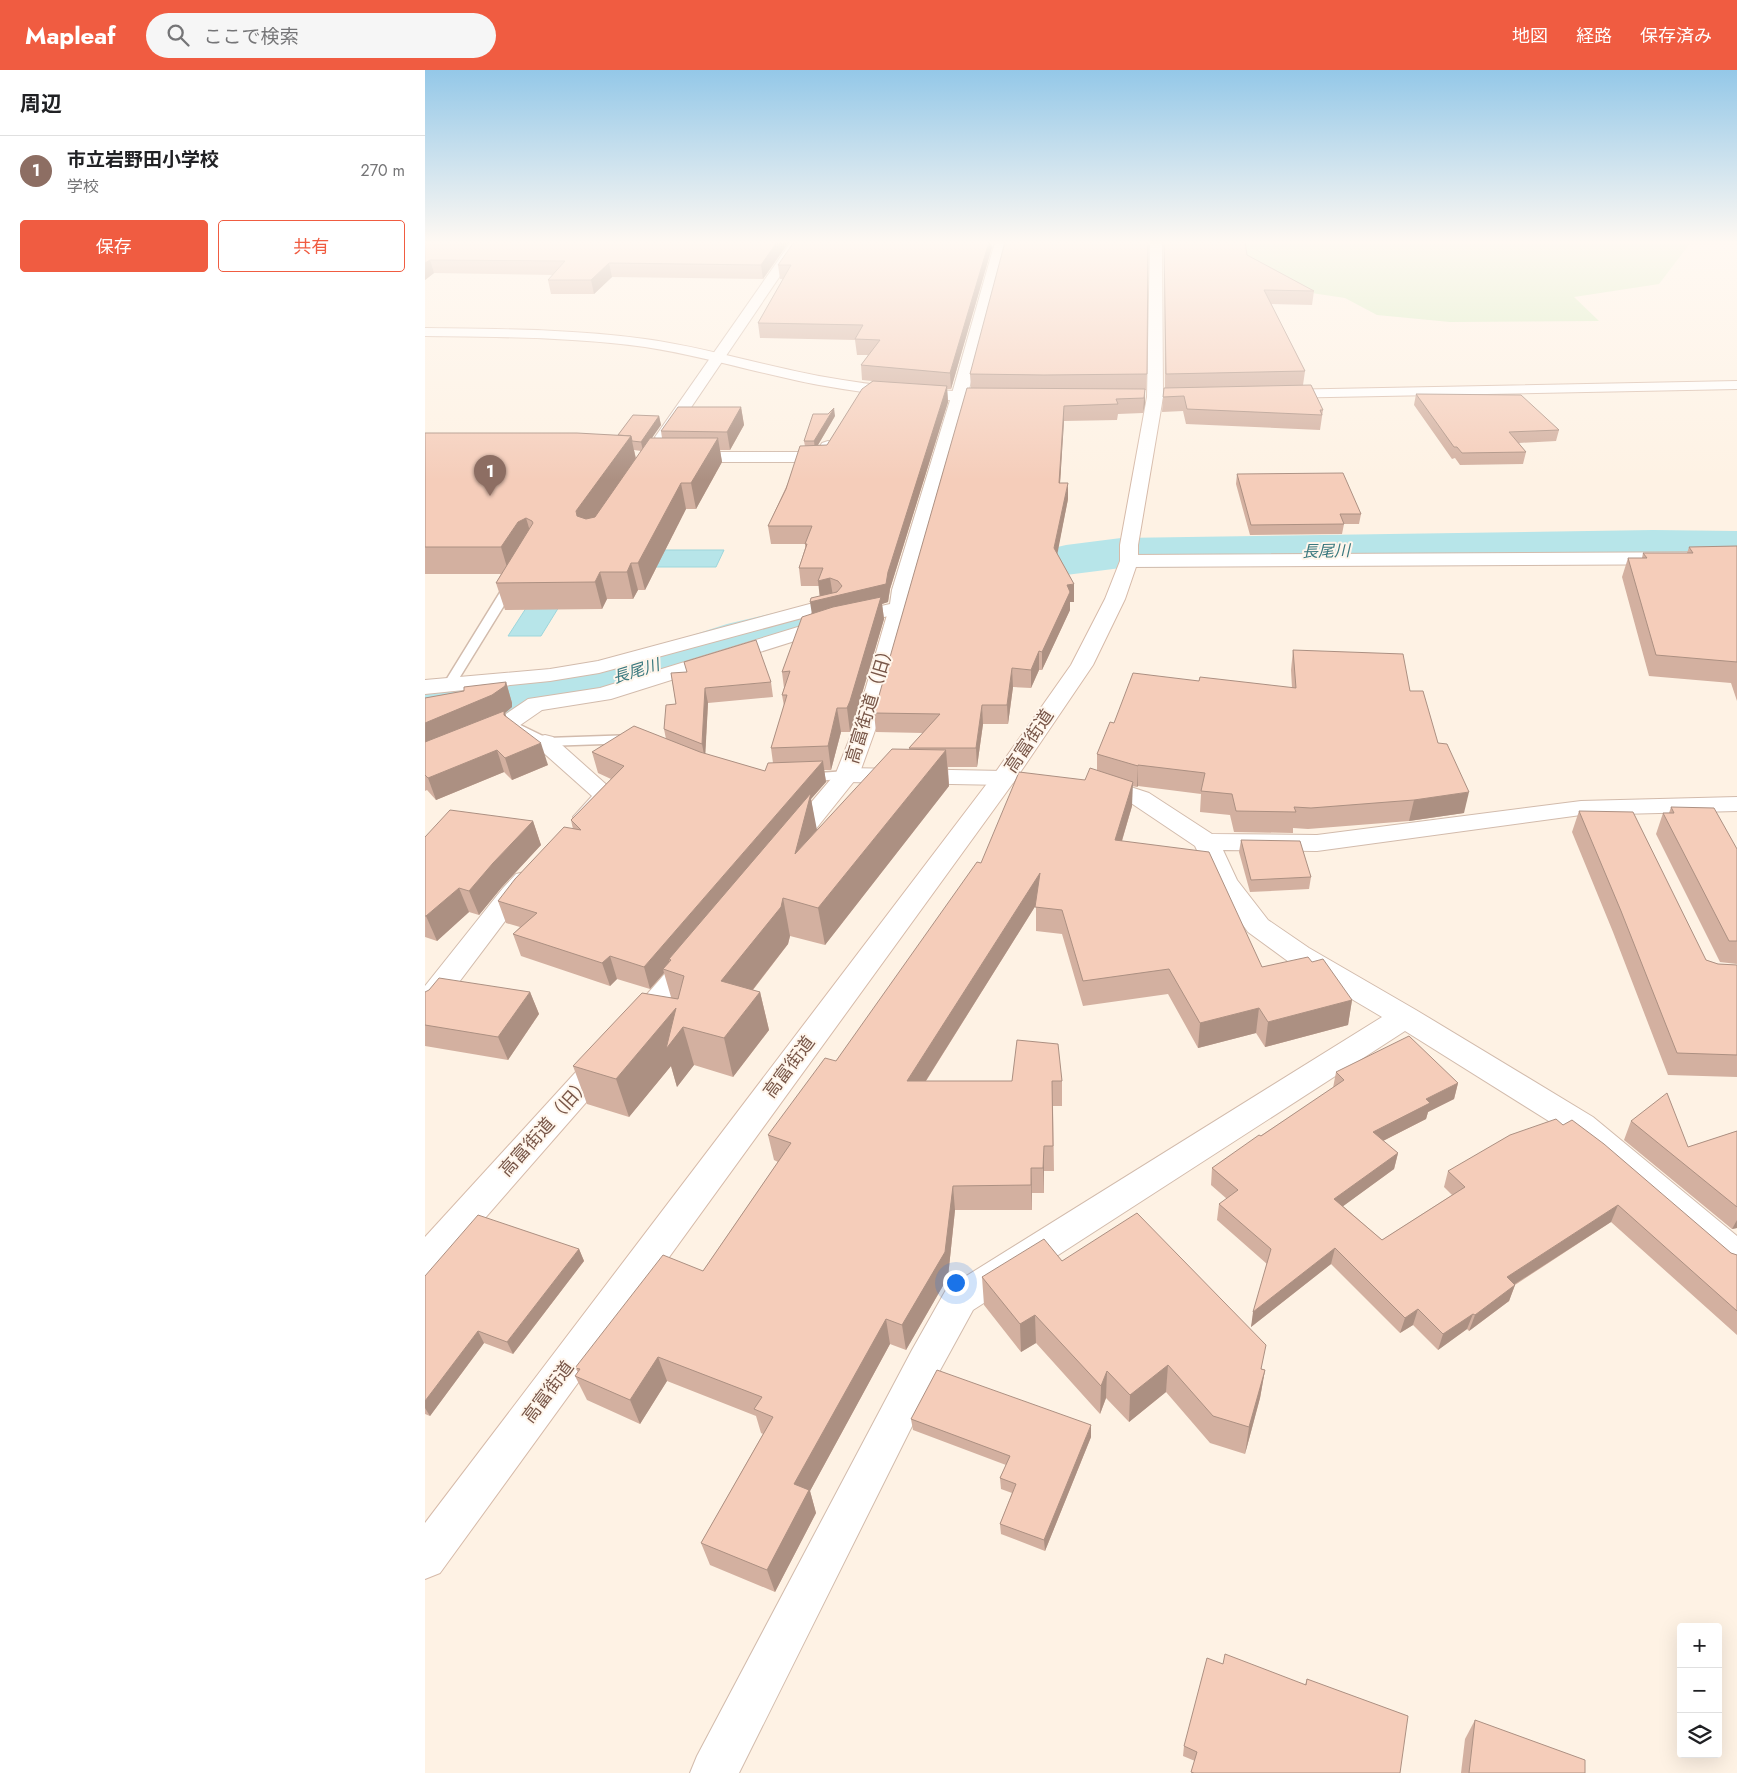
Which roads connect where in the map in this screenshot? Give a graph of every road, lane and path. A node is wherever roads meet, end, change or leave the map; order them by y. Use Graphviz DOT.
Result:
graph roads {
  1 [pos="742,321"];
  2 [pos="979,321"];
  3 [pos="1155,321"];
  4 [pos="425,332"];
  5 [pos="718,357"];
  6 [pos="1737,385"];
  7 [pos="873,390"];
  8 [pos="1264,395"];
  9 [pos="959,397"];
  10 [pos="1018,397"];
  11 [pos="856,400"];
  12 [pos="836,433"];
  13 [pos="1129,553"];
  14 [pos="1737,558"];
  15 [pos="517,575"];
  16 [pos="901,599"];
  17 [pos="657,664"];
  18 [pos="449,685"];
  19 [pos="425,687"];
  20 [pos="543,690"];
  21 [pos="508,722"];
  22 [pos="545,742"];
  23 [pos="646,742"];
  24 [pos="425,758"];
  25 [pos="1016,775"];
  26 [pos="847,776"];
  27 [pos="793,779"];
  28 [pos="1073,779"];
  29 [pos="1737,804"];
  30 [pos="1628,806"];
  31 [pos="573,831"];
  32 [pos="1641,833"];
  33 [pos="1206,842"];
  34 [pos="539,866"];
  35 [pos="771,867"];
  36 [pos="707,943"];
  37 [pos="429,993"];
  38 [pos="1405,1017"];
  39 [pos="1737,1257"];
  40 [pos="425,1260"];
  41 [pos="425,1558"];
  42 [pos="714,1773"];
  1 -- 5 [label="street"];
  2 -- 9 [label="street, 高富街道（旧）"];
  3 -- 13 [label="street, 高富街道"];
  4 -- 5 [label="street"];
  5 -- 7 [label="street"];
  5 -- 12 [label="street"];
  6 -- 8 [label="street"];
  7 -- 9 [label="street"];
  7 -- 11 [label="street"];
  9 -- 10 [label="street"];
  9 -- 16 [label="street, 高富街道（旧）"];
  13 -- 14 [label="street"];
  13 -- 25 [label="street, 高富街道"];
  15 -- 18 [label="lane"];
  16 -- 17 [label="street"];
  16 -- 17 [label="street"];
  16 -- 26 [label="street, 高富街道（旧）"];
  17 -- 20 [label="street"];
  17 -- 20 [label="street"];
  18 -- 19 [label="street"];
  18 -- 20 [label="street"];
  20 -- 21 [label="street"];
  21 -- 22 [label="lane"];
  21 -- 24 [label="street"];
  22 -- 23 [label="lane"];
  22 -- 31 [label="street"];
  25 -- 26 [label="street"];
  25 -- 41 [label="street, 高富街道"];
  26 -- 27 [label="lane"];
  26 -- 35 [label="street, 高富街道（旧）"];
  28 -- 33 [label="street"];
  29 -- 30 [label="street"];
  30 -- 32 [label="street"];
  30 -- 33 [label="street"];
  33 -- 38 [label="street"];
  34 -- 37 [label="street"];
  36 -- 40 [label="street, 高富街道（旧）"];
  38 -- 39 [label="street"];
  38 -- 42 [label="street"];
}
